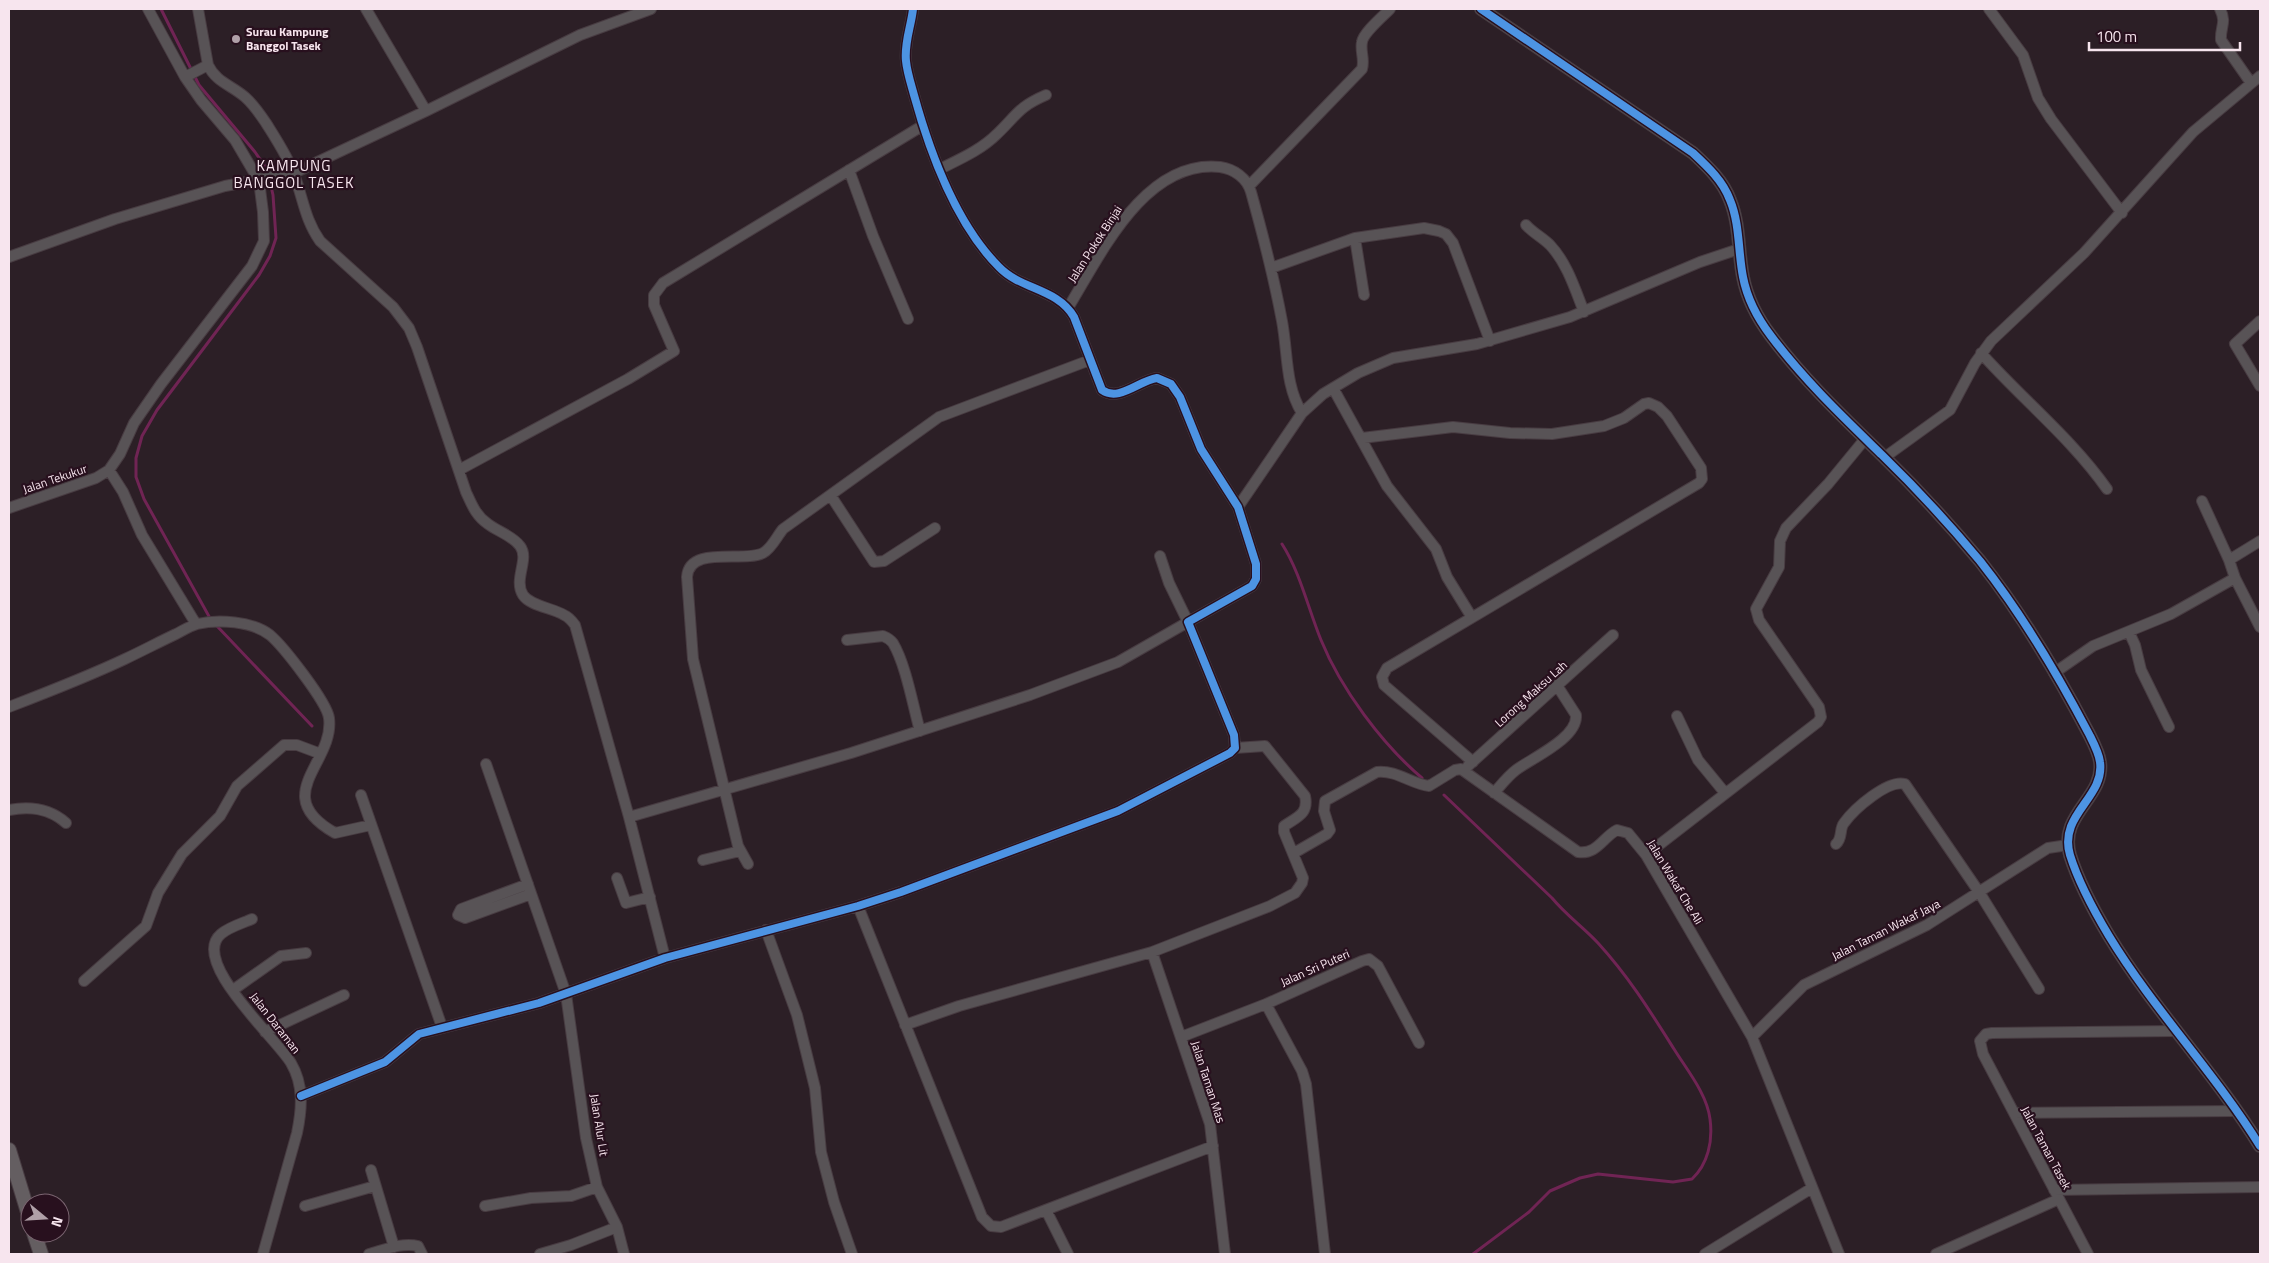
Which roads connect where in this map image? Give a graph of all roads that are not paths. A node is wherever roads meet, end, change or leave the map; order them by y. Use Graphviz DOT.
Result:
graph roads {
  1 [pos="148,9"];
  2 [pos="198,9"];
  3 [pos="366,9"];
  4 [pos="651,9"];
  5 [pos="913,9"];
  6 [pos="1390,9"];
  7 [pos="1481,9"];
  8 [pos="1989,9"];
  9 [pos="2220,9"];
  10 [pos="205,67"];
  11 [pos="187,76"];
  12 [pos="2260,76"];
  13 [pos="2251,83"];
  14 [pos="1046,95"];
  15 [pos="426,111"];
  16 [pos="922,126"];
  17 [pos="940,169"];
  18 [pos="849,170"];
  19 [pos="292,174"];
  20 [pos="260,181"];
  21 [pos="1249,186"];
  22 [pos="2122,212"];
  23 [pos="1526,225"];
  24 [pos="1355,238"];
  25 [pos="1739,249"];
  26 [pos="9,256"];
  27 [pos="1271,268"];
  28 [pos="1364,295"];
  29 [pos="1068,308"];
  30 [pos="1584,312"];
  31 [pos="908,319"];
  32 [pos="2260,321"];
  33 [pos="1490,341"];
  34 [pos="1982,353"];
  35 [pos="1090,360"];
  36 [pos="2260,386"];
  37 [pos="1333,388"];
  38 [pos="1302,414"];
  39 [pos="1362,438"];
  40 [pos="1865,439"];
  41 [pos="1885,457"];
  42 [pos="108,470"];
  43 [pos="459,470"];
  44 [pos="2107,489"];
  45 [pos="831,496"];
  46 [pos="2202,501"];
  47 [pos="9,508"];
  48 [pos="1238,508"];
  49 [pos="935,528"];
  50 [pos="2260,541"];
  51 [pos="1160,556"];
  52 [pos="2229,560"];
  53 [pos="2235,578"];
  54 [pos="1471,616"];
  55 [pos="1188,622"];
  56 [pos="196,624"];
  57 [pos="2260,626"];
  58 [pos="2129,632"];
  59 [pos="1613,634"];
  60 [pos="847,640"];
  61 [pos="2054,673"];
  62 [pos="1558,686"];
  63 [pos="9,707"];
  64 [pos="1677,716"];
  65 [pos="2169,727"];
  66 [pos="920,731"];
  67 [pos="1235,748"];
  68 [pos="320,754"];
  69 [pos="1473,762"];
  70 [pos="486,764"];
  71 [pos="1464,770"];
  72 [pos="724,791"];
  73 [pos="1494,792"];
  74 [pos="1725,793"];
  75 [pos="361,795"];
  76 [pos="9,810"];
  77 [pos="629,817"];
  78 [pos="66,823"];
  79 [pos="371,825"];
  80 [pos="1836,844"];
  81 [pos="2068,845"];
  82 [pos="740,851"];
  83 [pos="1294,853"];
  84 [pos="1646,855"];
  85 [pos="703,860"];
  86 [pos="748,864"];
  87 [pos="617,878"];
  88 [pos="530,889"];
  89 [pos="1979,892"];
  90 [pos="650,897"];
  91 [pos="858,906"];
  92 [pos="252,919"];
  93 [pos="766,930"];
  94 [pos="1152,952"];
  95 [pos="306,953"];
  96 [pos="666,958"];
  97 [pos="84,981"];
  98 [pos="2038,989"];
  99 [pos="233,990"];
  100 [pos="566,994"];
  101 [pos="344,995"];
  102 [pos="1266,1004"];
  103 [pos="905,1025"];
  104 [pos="442,1027"];
  105 [pos="2176,1031"];
  106 [pos="265,1032"];
  107 [pos="1181,1037"];
  108 [pos="1752,1037"];
  109 [pos="1419,1043"];
  110 [pos="301,1096"];
  111 [pos="2236,1111"];
  112 [pos="2014,1114"];
  113 [pos="2259,1141"];
  114 [pos="1213,1146"];
  115 [pos="9,1150"];
  116 [pos="371,1170"];
  117 [pos="375,1186"];
  118 [pos="597,1187"];
  119 [pos="2260,1187"];
  120 [pos="1812,1188"];
  121 [pos="22,1193"];
  122 [pos="2056,1194"];
  123 [pos="305,1206"];
  124 [pos="485,1206"];
  125 [pos="1046,1210"];
  126 [pos="617,1227"];
  127 [pos="394,1247"];
  128 [pos="263,1254"];
  129 [pos="369,1254"];
  130 [pos="422,1254"];
  131 [pos="540,1254"];
  132 [pos="624,1254"];
  133 [pos="852,1254"];
  134 [pos="1068,1254"];
  135 [pos="1225,1254"];
  136 [pos="1324,1254"];
  137 [pos="1705,1254"];
  138 [pos="1839,1254"];
  139 [pos="1936,1254"];
  140 [pos="2088,1254"];
  1 -- 11 [label="street"];
  2 -- 10 [label="street"];
  3 -- 15 [label="street"];
  4 -- 15 [label="street"];
  5 -- 16 [label="street"];
  6 -- 21 [label="street"];
  7 -- 25 [label="street"];
  8 -- 22 [label="street"];
  9 -- 13 [label="street"];
  10 -- 11 [label="street"];
  10 -- 19 [label="street"];
  11 -- 20 [label="street"];
  12 -- 13 [label="street"];
  13 -- 22 [label="street"];
  14 -- 17 [label="street"];
  15 -- 19 [label="street"];
  16 -- 17 [label="street"];
  16 -- 18 [label="street"];
  17 -- 29 [label="street"];
  18 -- 31 [label="street"];
  18 -- 43 [label="street"];
  19 -- 20 [label="street"];
  19 -- 43 [label="street"];
  20 -- 26 [label="street"];
  20 -- 42 [label="street"];
  21 -- 27 [label="street"];
  21 -- 29 [label="street, Jalan Pokok Binjai"];
  22 -- 34 [label="street"];
  23 -- 30 [label="street"];
  24 -- 27 [label="street"];
  24 -- 28 [label="street"];
  24 -- 33 [label="street"];
  25 -- 30 [label="street"];
  25 -- 40 [label="street"];
  27 -- 38 [label="street"];
  29 -- 35 [label="street"];
  30 -- 33 [label="street"];
  32 -- 36 [label="street"];
  33 -- 37 [label="street"];
  34 -- 41 [label="street"];
  34 -- 44 [label="street"];
  35 -- 45 [label="street"];
  35 -- 48 [label="street"];
  37 -- 38 [label="street"];
  37 -- 39 [label="street"];
  38 -- 48 [label="street"];
  39 -- 54 [label="street"];
  39 -- 54 [label="street"];
  40 -- 41 [label="street"];
  40 -- 74 [label="street"];
  41 -- 61 [label="street"];
  42 -- 47 [label="street, Jalan Tekukur"];
  42 -- 56 [label="street"];
  43 -- 77 [label="street"];
  45 -- 49 [label="street"];
  45 -- 72 [label="street"];
  46 -- 52 [label="street"];
  48 -- 55 [label="street"];
  50 -- 52 [label="street"];
  51 -- 55 [label="street"];
  52 -- 53 [label="street"];
  53 -- 57 [label="street"];
  53 -- 58 [label="street"];
  54 -- 69 [label="street"];
  55 -- 66 [label="street"];
  55 -- 67 [label="street"];
  56 -- 63 [label="street"];
  56 -- 68 [label="street"];
  58 -- 61 [label="street"];
  58 -- 65 [label="street"];
  59 -- 62 [label="street, Lorong Maksu Lah"];
  60 -- 66 [label="street"];
  61 -- 81 [label="street"];
  62 -- 69 [label="street, Lorong Maksu Lah"];
  62 -- 73 [label="street"];
  64 -- 74 [label="street"];
  66 -- 72 [label="street"];
  67 -- 83 [label="street"];
  67 -- 91 [label="street"];
  68 -- 79 [label="street"];
  68 -- 97 [label="street"];
  69 -- 71 [label="street, Lorong Maksu Lah"];
  70 -- 88 [label="street, Jalan Alur Lit"];
  71 -- 73 [label="street, Jalan Wakaf Che Ali"];
  71 -- 83 [label="street"];
  72 -- 77 [label="street"];
  72 -- 82 [label="street"];
  73 -- 84 [label="street, Jalan Wakaf Che Ali"];
  74 -- 84 [label="street"];
  75 -- 79 [label="street"];
  76 -- 78 [label="street"];
  77 -- 90 [label="street"];
  79 -- 104 [label="street"];
  80 -- 89 [label="street"];
  81 -- 89 [label="street, Jalan Taman Wakaf Jaya"];
  81 -- 105 [label="street"];
  82 -- 85 [label="street"];
  82 -- 86 [label="street"];
  83 -- 94 [label="street"];
  84 -- 108 [label="street, Jalan Wakaf Che Ali"];
  87 -- 90 [label="street"];
  88 -- 88 [label="street"];
  88 -- 100 [label="street, Jalan Alur Lit"];
  89 -- 98 [label="street"];
  89 -- 108 [label="street, Jalan Taman Wakaf Jaya"];
  90 -- 96 [label="street"];
  91 -- 93 [label="street"];
  91 -- 103 [label="street"];
  92 -- 99 [label="street, Jalan Daraman"];
  93 -- 96 [label="street"];
  93 -- 133 [label="street"];
  94 -- 103 [label="street"];
  94 -- 107 [label="street, Jalan Taman Mas"];
  95 -- 99 [label="street"];
  96 -- 100 [label="street"];
  99 -- 106 [label="street, Jalan Daraman"];
  100 -- 104 [label="street"];
  100 -- 118 [label="street, Jalan Alur Lit"];
  101 -- 106 [label="street"];
  102 -- 107 [label="street, Jalan Sri Puteri"];
  102 -- 109 [label="street, Jalan Sri Puteri"];
  102 -- 136 [label="street"];
  103 -- 125 [label="street"];
  104 -- 110 [label="street"];
  105 -- 111 [label="street"];
  105 -- 112 [label="street, Jalan Taman Tasek"];
  106 -- 110 [label="street, Jalan Daraman"];
  107 -- 114 [label="street, Jalan Taman Mas"];
  108 -- 120 [label="street, Jalan Wakaf Che Ali"];
  110 -- 128 [label="street, Jalan Daraman"];
  111 -- 112 [label="street"];
  111 -- 113 [label="street"];
  112 -- 122 [label="street, Jalan Taman Tasek"];
  114 -- 125 [label="street"];
  114 -- 135 [label="street, Jalan Taman Mas"];
  115 -- 121 [label="main road"];
  116 -- 117 [label="street"];
  117 -- 123 [label="street"];
  117 -- 127 [label="street"];
  118 -- 124 [label="street"];
  118 -- 126 [label="street, Jalan Alur Lit"];
  119 -- 122 [label="street"];
  120 -- 137 [label="street"];
  120 -- 138 [label="street, Jalan Wakaf Che Ali"];
  122 -- 139 [label="street"];
  122 -- 140 [label="street, Jalan Taman Tasek"];
  125 -- 134 [label="street"];
  126 -- 131 [label="street"];
  126 -- 132 [label="street, Jalan Alur Lit"];
  127 -- 129 [label="street"];
  127 -- 130 [label="street"];
}
